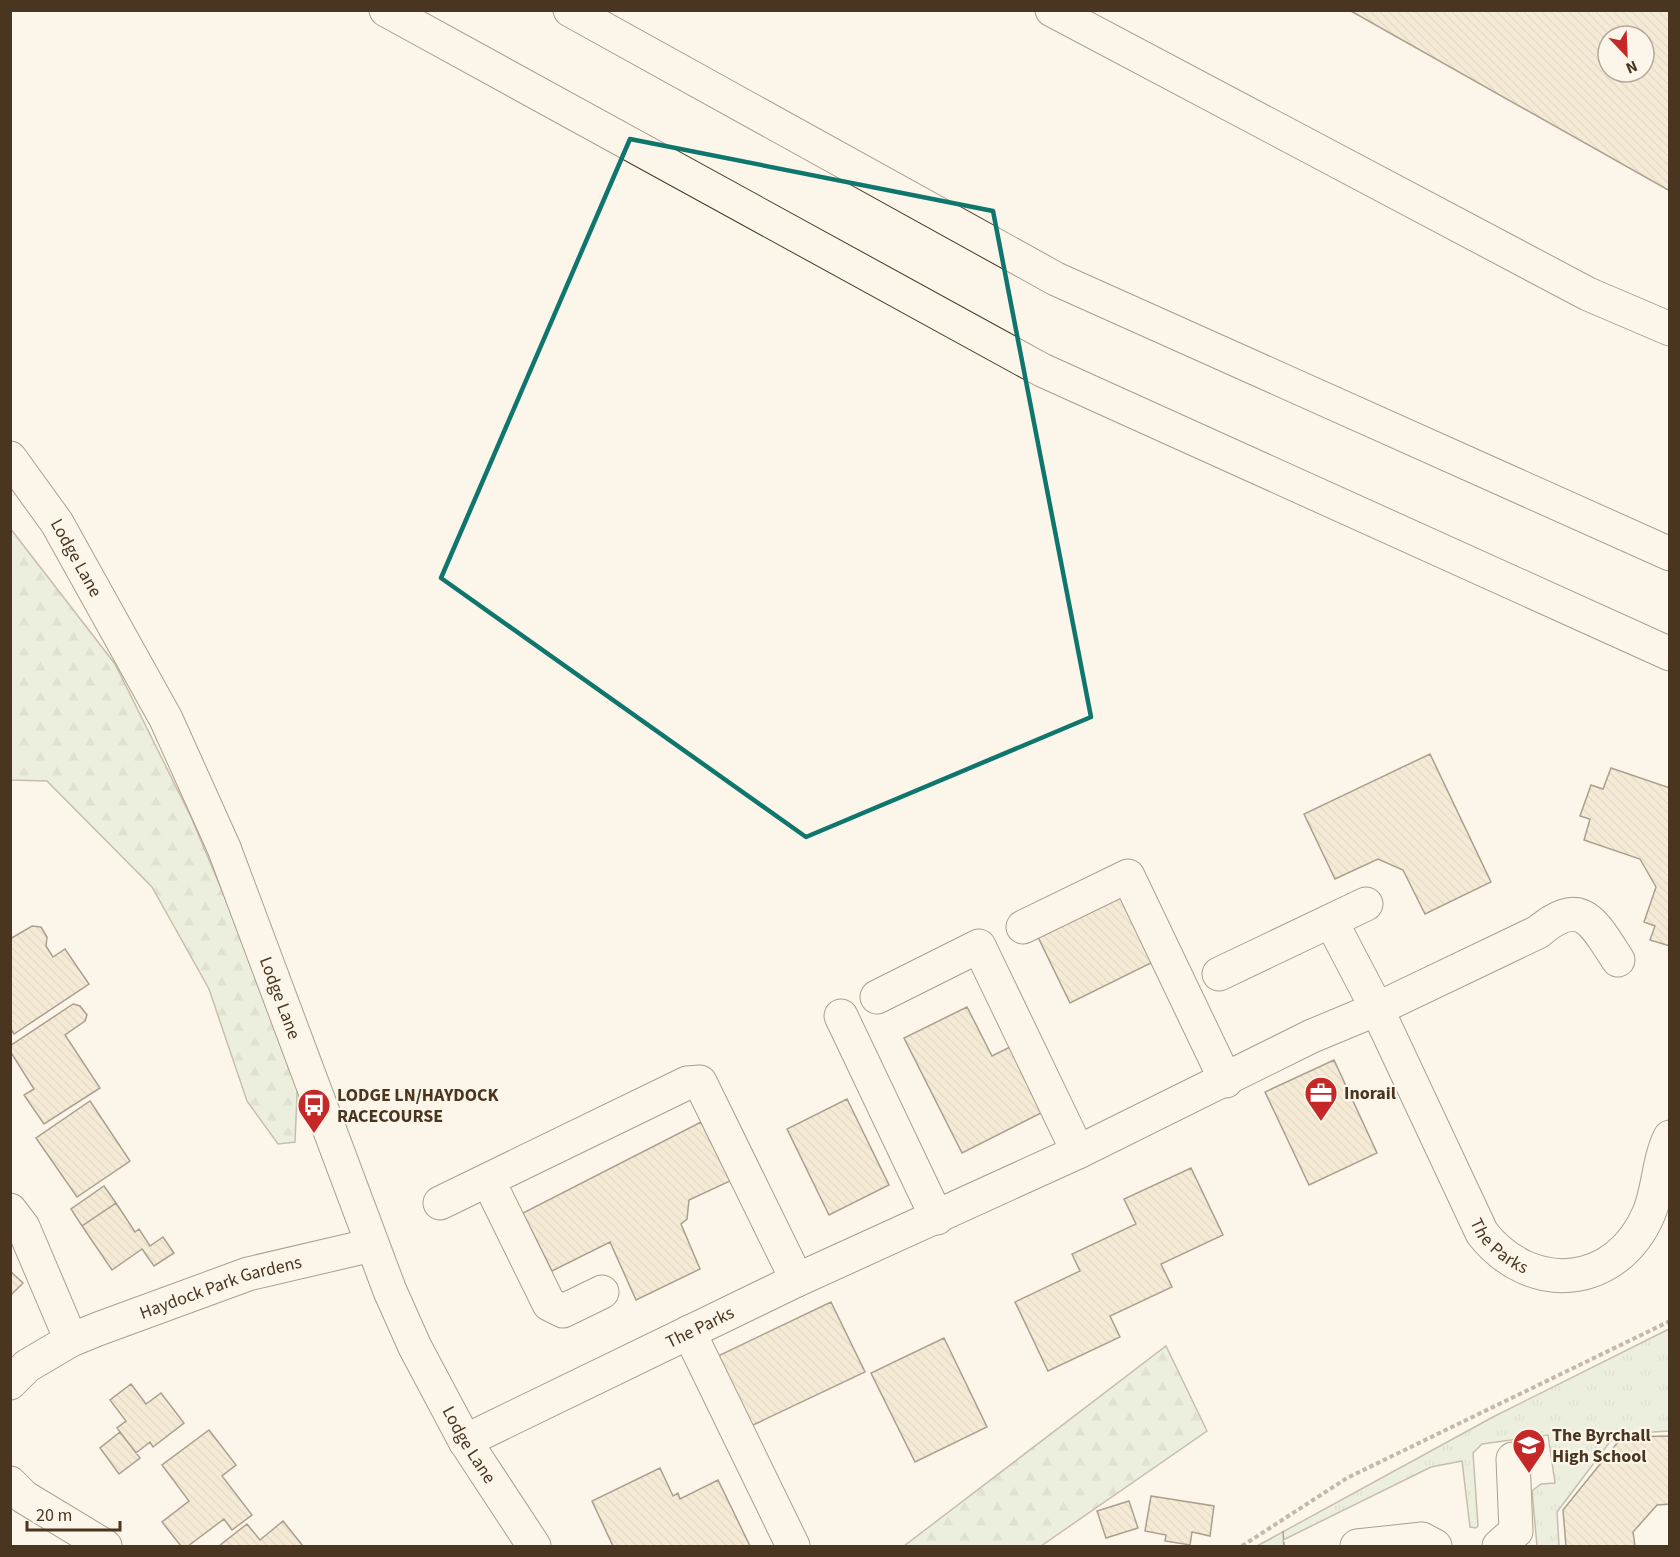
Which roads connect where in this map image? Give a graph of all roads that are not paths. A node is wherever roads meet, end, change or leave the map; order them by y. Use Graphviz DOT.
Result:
graph roads {
  1 [pos="386,10"];
  2 [pos="570,10"];
  3 [pos="1053,10"];
  4 [pos="1670,329"];
  5 [pos="10,458"];
  6 [pos="1670,554"];
  7 [pos="1670,654"];
  8 [pos="1366,904"];
  9 [pos="1331,921"];
  10 [pos="1023,927"];
  11 [pos="1618,960"];
  12 [pos="1219,974"];
  13 [pos="877,997"];
  14 [pos="1377,1010"];
  15 [pos="841,1016"];
  16 [pos="1226,1081"];
  17 [pos="1670,1137"];
  18 [pos="1078,1152"];
  19 [pos="488,1180"];
  20 [pos="440,1203"];
  21 [pos="10,1210"];
  22 [pos="937,1218"];
  23 [pos="372,1245"];
  24 [pos="797,1280"];
  25 [pos="602,1292"];
  26 [pos="689,1332"];
  27 [pos="71,1340"];
  28 [pos="10,1383"];
  29 [pos="465,1441"];
  30 [pos="1513,1459"];
  31 [pos="10,1483"];
  32 [pos="105,1546"];
  33 [pos="534,1546"];
  34 [pos="794,1546"];
  35 [pos="1357,1546"];
  36 [pos="1435,1546"];
  37 [pos="1499,1546"];
  1 -- 7 [label="main road"];
  2 -- 6 [label="main road"];
  3 -- 4 [label="main road"];
  5 -- 23 [label="main road, Lodge Lane"];
  8 -- 9 [label="main road"];
  9 -- 12 [label="main road"];
  9 -- 14 [label="main road, The Parks"];
  10 -- 16 [label="main road"];
  11 -- 14 [label="main road"];
  13 -- 18 [label="main road"];
  14 -- 16 [label="main road, The Parks"];
  14 -- 17 [label="main road, The Parks"];
  15 -- 22 [label="main road"];
  16 -- 18 [label="main road, The Parks"];
  18 -- 22 [label="main road, The Parks"];
  19 -- 20 [label="main road"];
  19 -- 24 [label="main road"];
  19 -- 25 [label="main road"];
  21 -- 27 [label="main road"];
  22 -- 24 [label="main road, The Parks"];
  23 -- 27 [label="main road, Haydock Park Gardens"];
  23 -- 29 [label="main road, Lodge Lane"];
  24 -- 26 [label="main road, The Parks"];
  26 -- 29 [label="main road, The Parks"];
  26 -- 34 [label="main road"];
  27 -- 28 [label="main road, Haydock Park Gardens"];
  29 -- 33 [label="main road, Lodge Lane"];
  30 -- 37 [label="main road"];
  31 -- 32 [label="main road"];
  35 -- 36 [label="main road"];
}
